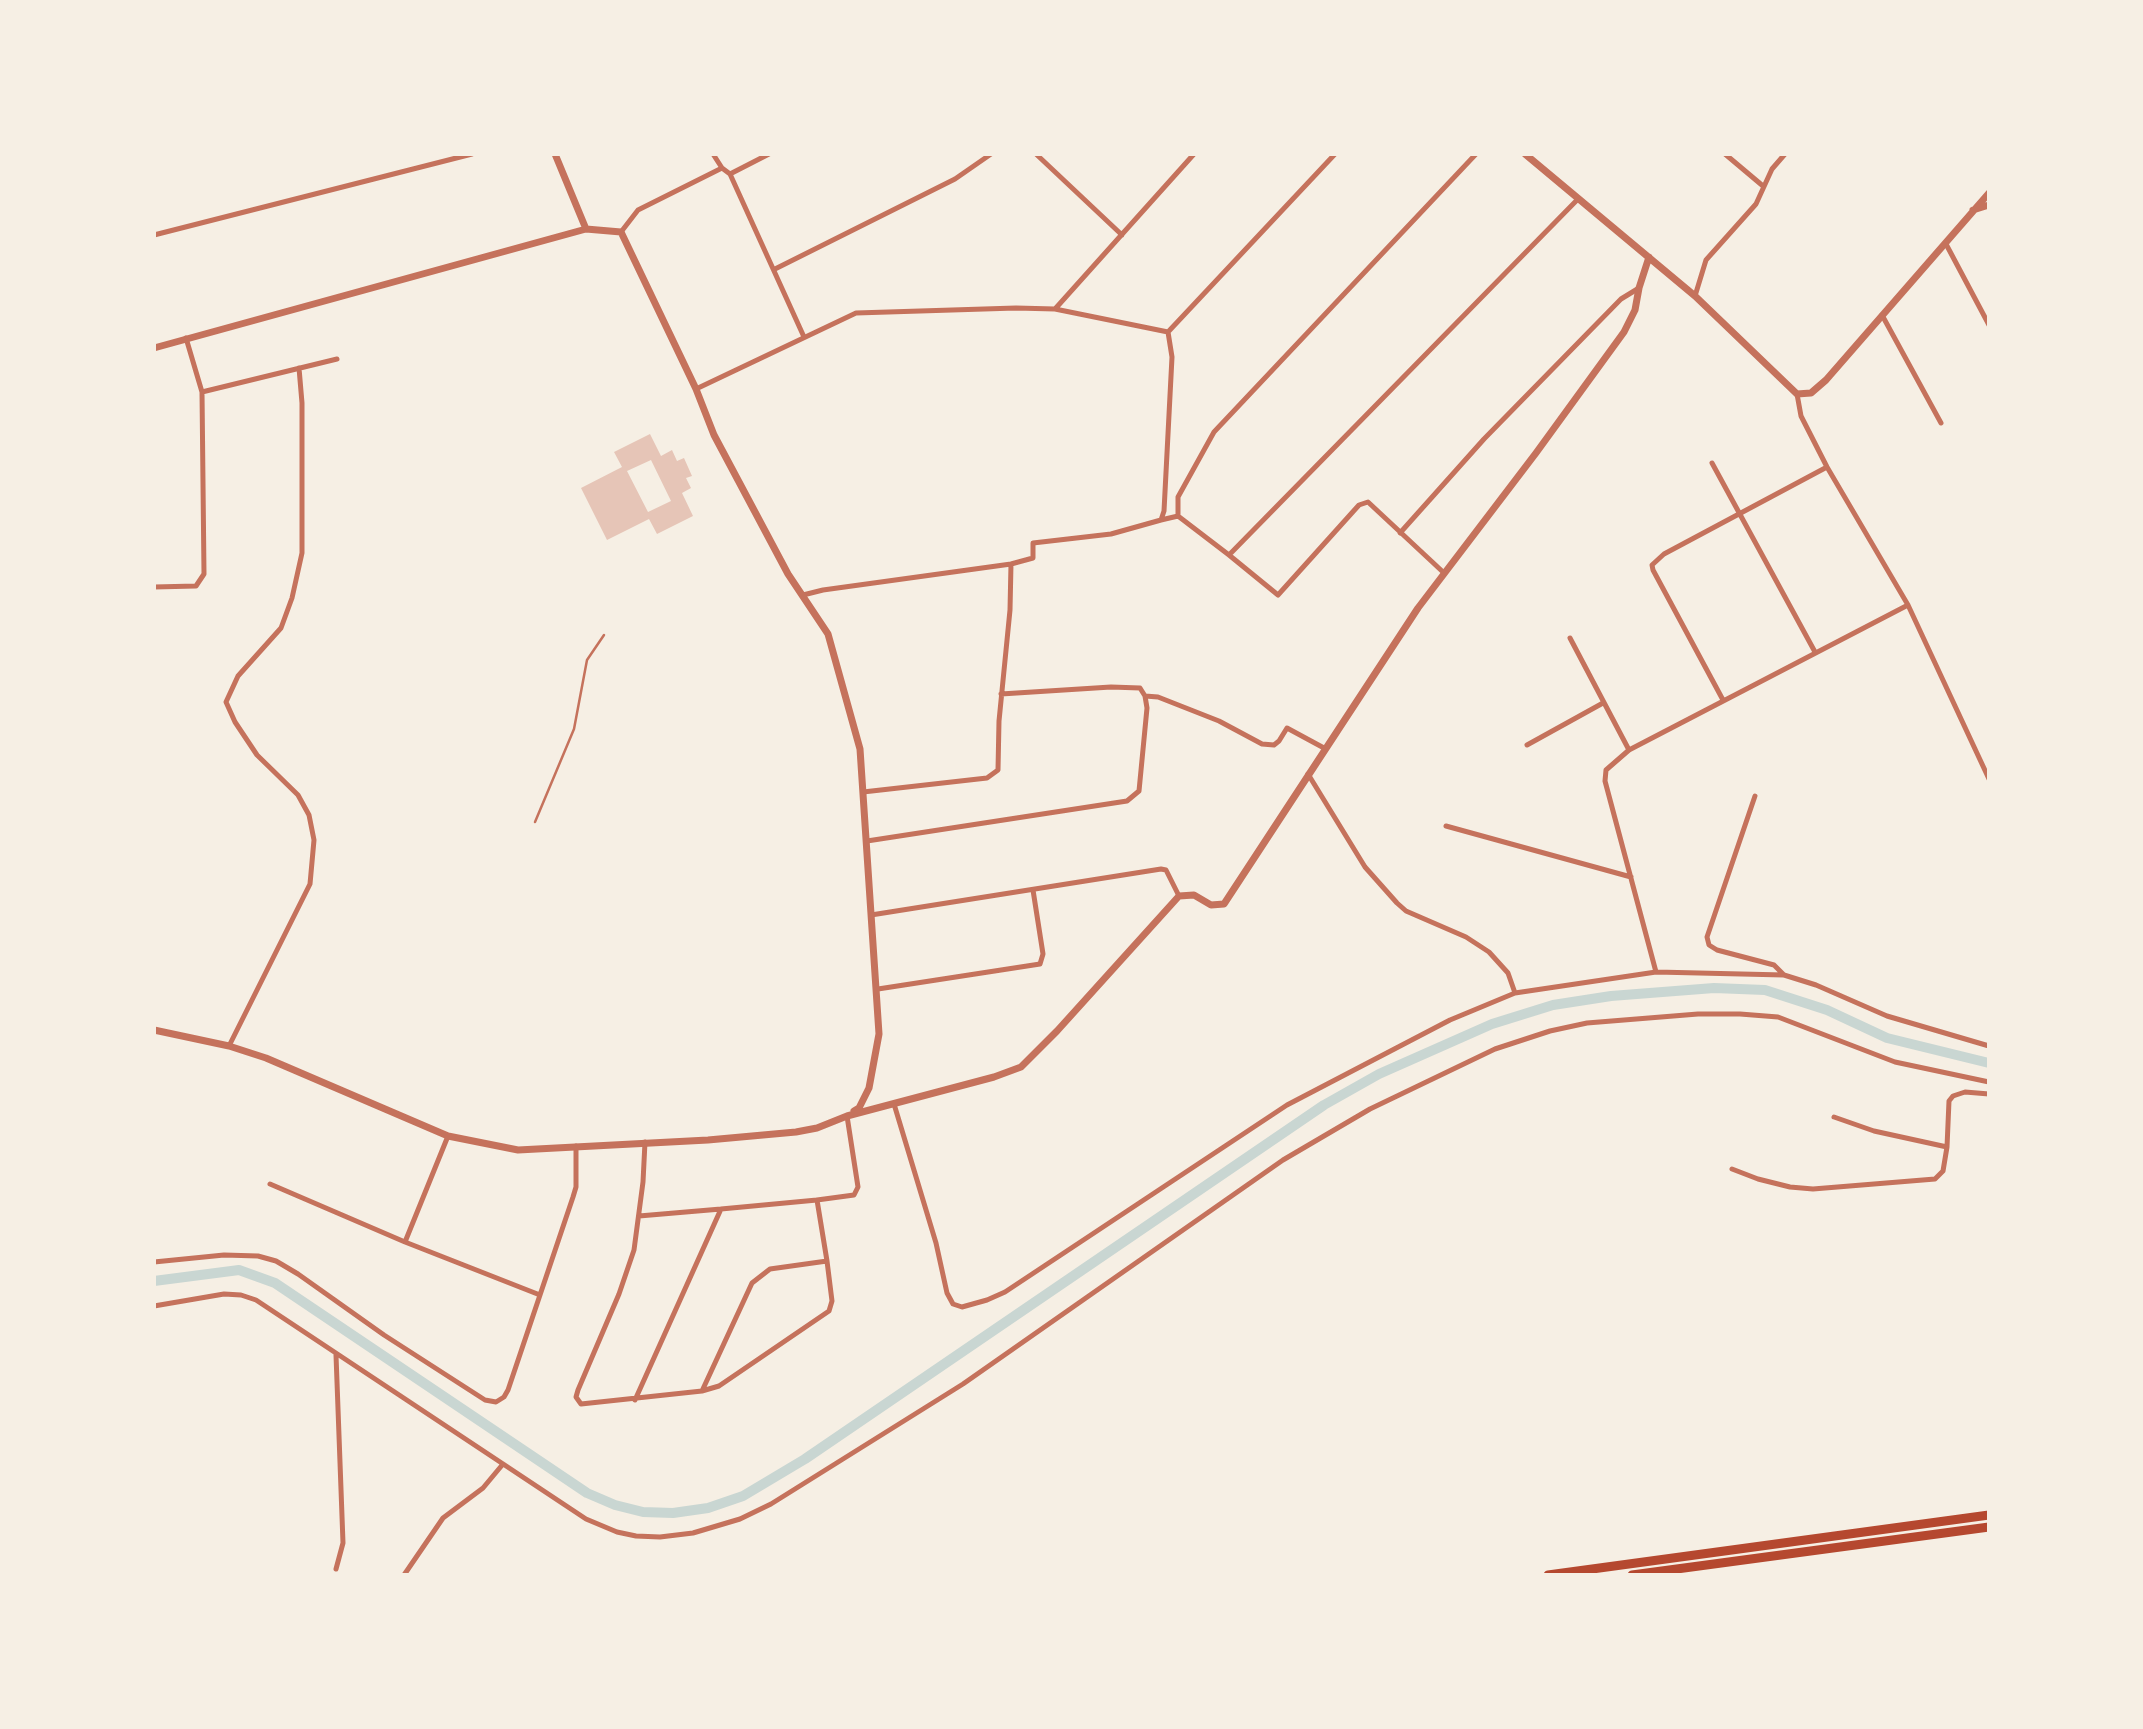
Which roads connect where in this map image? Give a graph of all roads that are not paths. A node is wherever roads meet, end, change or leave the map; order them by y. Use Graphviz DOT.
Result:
graph roads {
  1 [pos="472,154"];
  2 [pos="555,154"];
  3 [pos="713,154"];
  4 [pos="769,154"];
  5 [pos="991,154"];
  6 [pos="1036,154"];
  7 [pos="1335,154"];
  8 [pos="1476,154"];
  9 [pos="1525,154"];
  10 [pos="1726,154"];
  11 [pos="1785,154"];
  12 [pos="1191,155"];
  13 [pos="722,168"];
  14 [pos="730,174"];
  15 [pos="1763,186"];
  16 [pos="1989,193"];
  17 [pos="1578,199"];
  18 [pos="1989,205"];
  19 [pos="1973,211"];
  20 [pos="586,229"];
  21 [pos="621,232"];
  22 [pos="154,235"];
  23 [pos="1122,235"];
  24 [pos="1946,244"];
  25 [pos="1649,257"];
  26 [pos="775,269"];
  27 [pos="1639,288"];
  28 [pos="1695,296"];
  29 [pos="1055,309"];
  30 [pos="1882,314"];
  31 [pos="1989,325"];
  32 [pos="1168,332"];
  33 [pos="804,337"];
  34 [pos="186,338"];
  35 [pos="154,348"];
  36 [pos="337,359"];
  37 [pos="299,369"];
  38 [pos="695,389"];
  39 [pos="202,392"];
  40 [pos="1797,394"];
  41 [pos="1941,423"];
  42 [pos="1712,463"];
  43 [pos="1827,467"];
  44 [pos="1739,515"];
  45 [pos="1178,516"];
  46 [pos="1160,520"];
  47 [pos="1400,533"];
  48 [pos="1229,555"];
  49 [pos="1012,564"];
  50 [pos="1443,572"];
  51 [pos="154,587"];
  52 [pos="803,595"];
  53 [pos="1908,605"];
  54 [pos="604,635"];
  55 [pos="1570,638"];
  56 [pos="1815,652"];
  57 [pos="1001,694"];
  58 [pos="1145,696"];
  59 [pos="1723,700"];
  60 [pos="1603,703"];
  61 [pos="1527,745"];
  62 [pos="1324,748"];
  63 [pos="1629,750"];
  64 [pos="1308,774"];
  65 [pos="1989,779"];
  66 [pos="863,792"];
  67 [pos="1755,796"];
  68 [pos="534,822"];
  69 [pos="1446,826"];
  70 [pos="867,841"];
  71 [pos="1631,877"];
  72 [pos="1032,890"];
  73 [pos="1179,896"];
  74 [pos="871,915"];
  75 [pos="1656,972"];
  76 [pos="1784,975"];
  77 [pos="878,989"];
  78 [pos="1515,993"];
  79 [pos="154,1030"];
  80 [pos="229,1046"];
  81 [pos="1989,1046"];
  82 [pos="1989,1082"];
  83 [pos="1989,1094"];
  84 [pos="894,1104"];
  85 [pos="847,1116"];
  86 [pos="1834,1117"];
  87 [pos="449,1136"];
  88 [pos="645,1142"];
  89 [pos="576,1146"];
  90 [pos="1947,1147"];
  91 [pos="1732,1169"];
  92 [pos="270,1184"];
  93 [pos="817,1199"];
  94 [pos="721,1209"];
  95 [pos="639,1216"];
  96 [pos="405,1242"];
  97 [pos="827,1261"];
  98 [pos="154,1262"];
  99 [pos="540,1295"];
  100 [pos="154,1306"];
  101 [pos="336,1354"];
  102 [pos="702,1391"];
  103 [pos="635,1400"];
  104 [pos="503,1464"];
  105 [pos="1989,1515"];
  106 [pos="1989,1527"];
  107 [pos="1786,1543"];
  108 [pos="1788,1555"];
  109 [pos="336,1569"];
  110 [pos="404,1575"];
  111 [pos="1548,1575"];
  112 [pos="1632,1575"];
  1 -- 22 [label="street"];
  2 -- 20 [label="street"];
  3 -- 13 [label="street"];
  4 -- 14 [label="street"];
  5 -- 26 [label="street"];
  6 -- 23 [label="street"];
  7 -- 32 [label="street"];
  8 -- 45 [label="street"];
  9 -- 17 [label="street"];
  10 -- 15 [label="street"];
  11 -- 15 [label="street"];
  12 -- 23 [label="street"];
  13 -- 14 [label="street"];
  13 -- 21 [label="street"];
  14 -- 26 [label="street"];
  15 -- 28 [label="street"];
  16 -- 19 [label="street"];
  17 -- 25 [label="street"];
  17 -- 48 [label="street"];
  18 -- 19 [label="street"];
  19 -- 24 [label="street"];
  20 -- 21 [label="street"];
  20 -- 34 [label="street"];
  21 -- 38 [label="street"];
  23 -- 29 [label="street"];
  24 -- 30 [label="street"];
  24 -- 31 [label="street"];
  25 -- 27 [label="street"];
  25 -- 28 [label="street"];
  26 -- 33 [label="street"];
  27 -- 47 [label="street"];
  27 -- 50 [label="street"];
  28 -- 40 [label="street"];
  29 -- 32 [label="street"];
  29 -- 33 [label="street"];
  30 -- 40 [label="street"];
  30 -- 41 [label="street"];
  32 -- 46 [label="street"];
  33 -- 38 [label="street"];
  34 -- 35 [label="street"];
  34 -- 39 [label="street"];
  36 -- 37 [label="street"];
  37 -- 39 [label="street"];
  37 -- 80 [label="street"];
  38 -- 52 [label="street"];
  39 -- 51 [label="street"];
  40 -- 43 [label="street"];
  42 -- 44 [label="street"];
  43 -- 44 [label="street"];
  43 -- 53 [label="street"];
  44 -- 56 [label="street"];
  44 -- 59 [label="street"];
  45 -- 46 [label="street"];
  45 -- 48 [label="street"];
  46 -- 49 [label="street"];
  47 -- 48 [label="street"];
  47 -- 50 [label="street"];
  49 -- 52 [label="street"];
  49 -- 57 [label="street"];
  50 -- 62 [label="street"];
  52 -- 66 [label="street"];
  53 -- 56 [label="street"];
  53 -- 65 [label="street"];
  54 -- 68 [label="lane"];
  55 -- 60 [label="street"];
  56 -- 59 [label="street"];
  57 -- 58 [label="street"];
  57 -- 66 [label="street"];
  58 -- 62 [label="street"];
  58 -- 70 [label="street"];
  59 -- 63 [label="street"];
  60 -- 61 [label="street"];
  60 -- 63 [label="street"];
  62 -- 64 [label="street"];
  63 -- 71 [label="street"];
  64 -- 73 [label="street"];
  64 -- 78 [label="street"];
  66 -- 70 [label="street"];
  67 -- 76 [label="street"];
  69 -- 71 [label="street"];
  70 -- 74 [label="street"];
  71 -- 75 [label="street"];
  72 -- 73 [label="street"];
  72 -- 74 [label="street"];
  72 -- 77 [label="street"];
  73 -- 84 [label="street"];
  74 -- 77 [label="street"];
  75 -- 76 [label="street"];
  75 -- 78 [label="street"];
  76 -- 81 [label="street"];
  77 -- 85 [label="street"];
  78 -- 84 [label="street"];
  79 -- 80 [label="street"];
  80 -- 87 [label="street"];
  82 -- 104 [label="street"];
  83 -- 90 [label="street"];
  84 -- 85 [label="street"];
  85 -- 88 [label="street"];
  85 -- 93 [label="street"];
  86 -- 90 [label="street"];
  87 -- 89 [label="street"];
  87 -- 96 [label="street"];
  88 -- 89 [label="street"];
  88 -- 95 [label="street"];
  89 -- 99 [label="street"];
  90 -- 91 [label="street"];
  92 -- 96 [label="street"];
  93 -- 94 [label="street"];
  93 -- 97 [label="street"];
  94 -- 95 [label="street"];
  94 -- 103 [label="street"];
  95 -- 103 [label="street"];
  96 -- 99 [label="street"];
  97 -- 102 [label="street"];
  97 -- 102 [label="street"];
  98 -- 99 [label="street"];
  100 -- 101 [label="street"];
  101 -- 104 [label="street"];
  101 -- 109 [label="street"];
  102 -- 103 [label="street"];
  104 -- 110 [label="street"];
  105 -- 107 [label="main road"];
  106 -- 108 [label="main road"];
  107 -- 108 [label="main road"];
  107 -- 111 [label="main road"];
  108 -- 112 [label="main road"];
}
